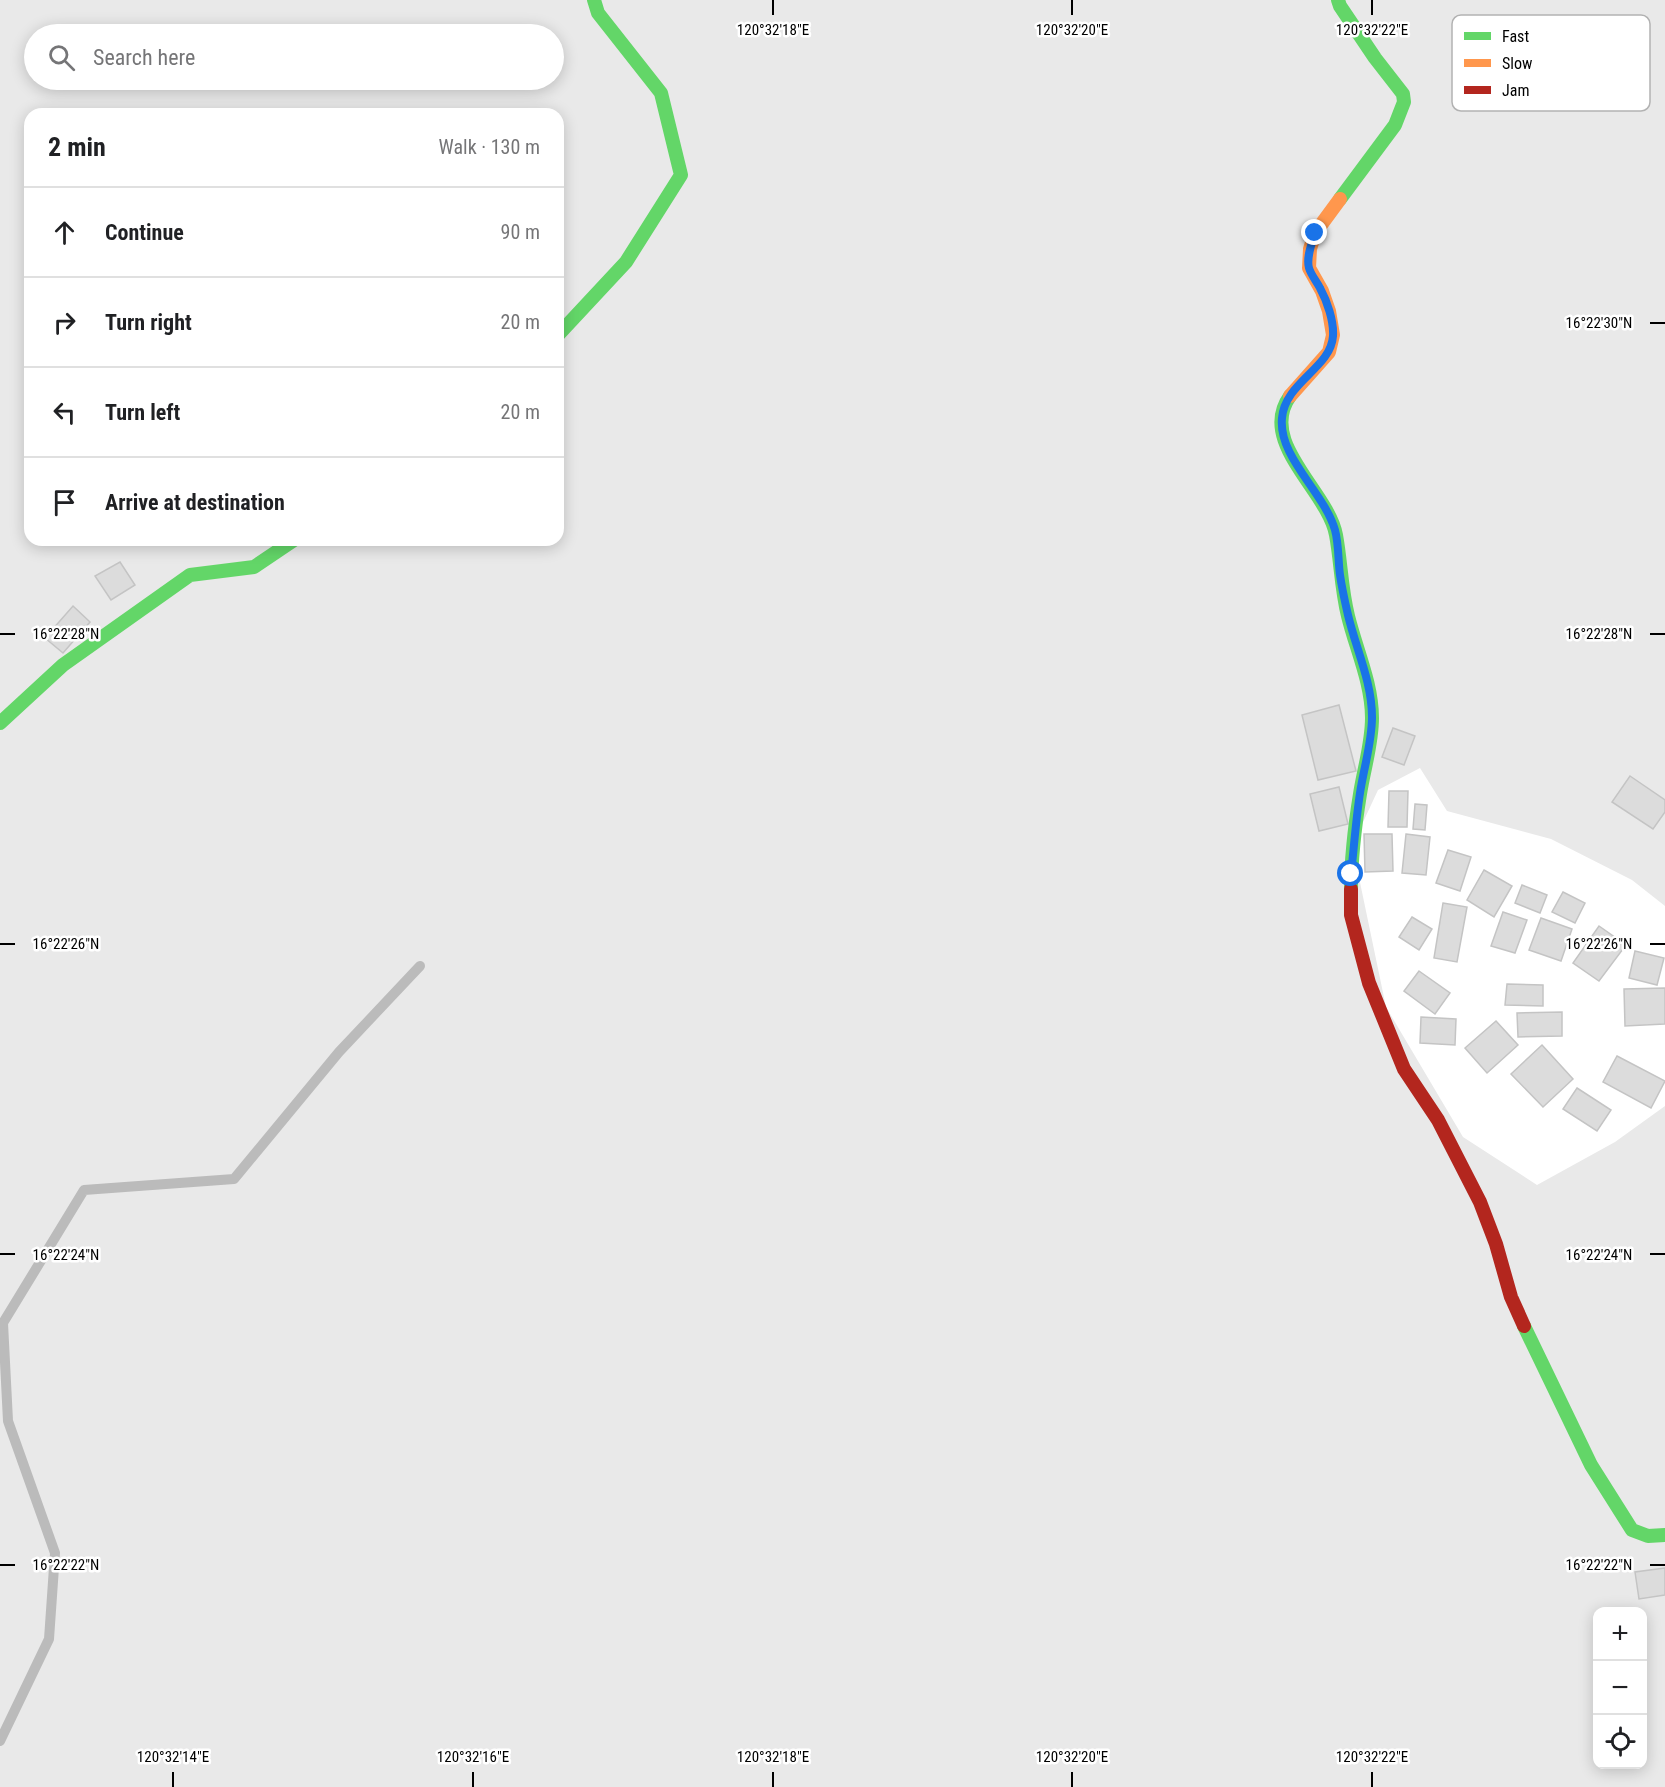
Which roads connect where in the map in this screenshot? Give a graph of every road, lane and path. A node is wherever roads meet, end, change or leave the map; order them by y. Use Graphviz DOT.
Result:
graph roads {
  1 [pos="594,0"];
  2 [pos="1338,0"];
  3 [pos="564,329"];
  4 [pos="285,546"];
  5 [pos="0,723"];
  6 [pos="1665,1535"];
  1 -- 3 [label="street"];
  2 -- 6 [label="street"];
  4 -- 5 [label="street"];
}
